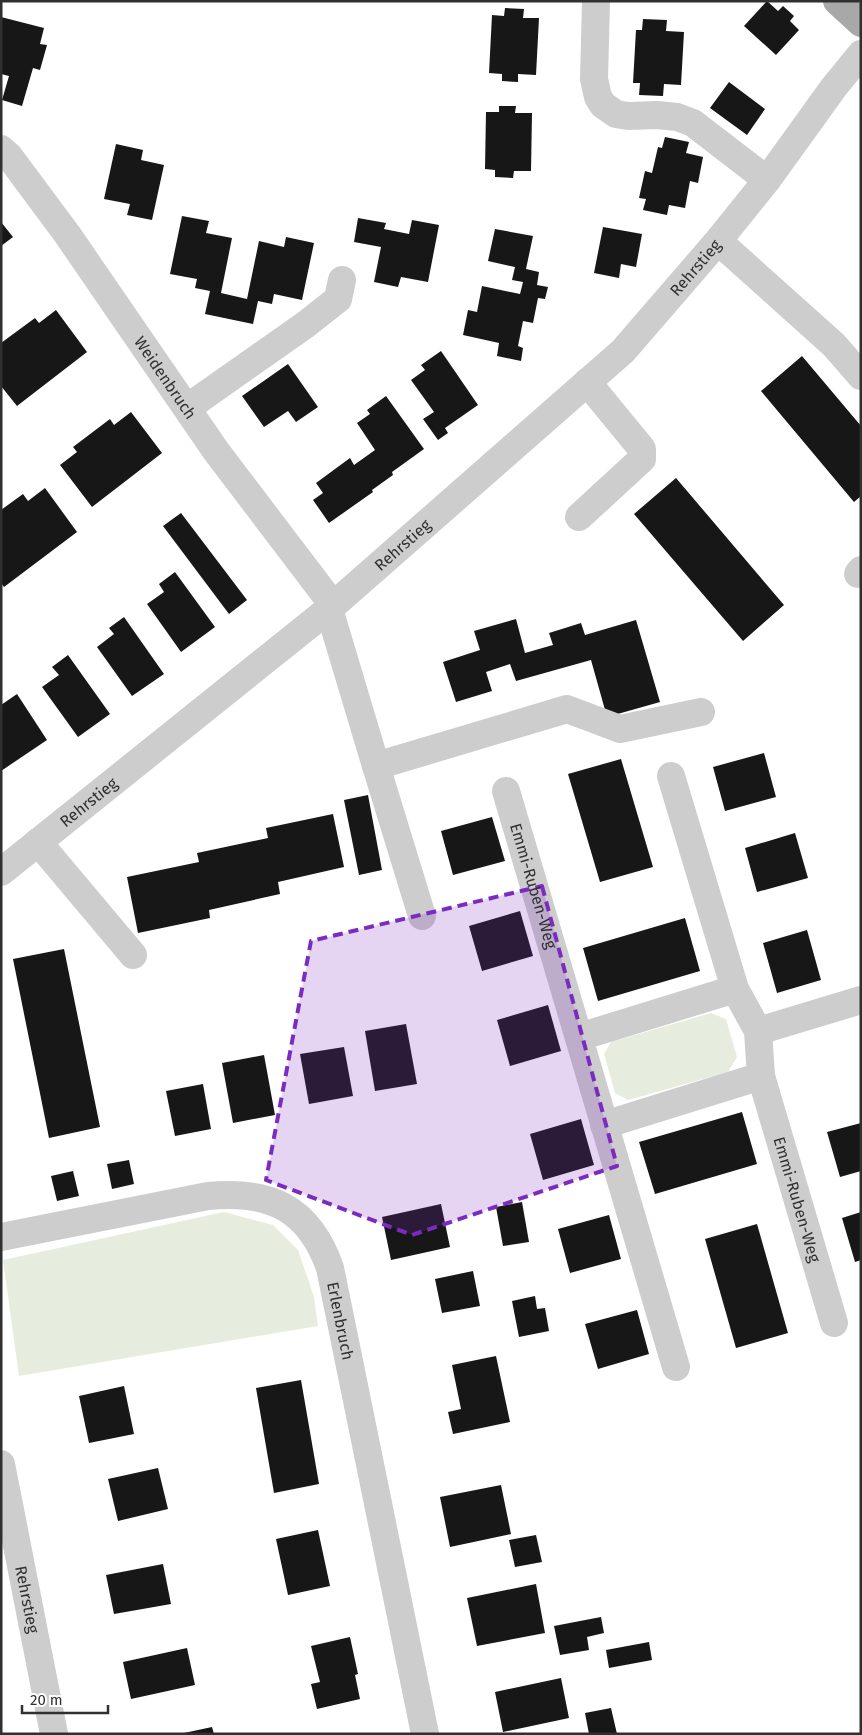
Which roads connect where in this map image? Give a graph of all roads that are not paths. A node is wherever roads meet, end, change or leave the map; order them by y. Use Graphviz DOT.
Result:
graph roads {
  1 [pos="596,1"];
  2 [pos="837,1"];
  3 [pos="861,23"];
  4 [pos="861,54"];
  5 [pos="1,149"];
  6 [pos="767,180"];
  7 [pos="718,241"];
  8 [pos="342,280"];
  9 [pos="861,376"];
  10 [pos="587,382"];
  11 [pos="187,408"];
  12 [pos="579,517"];
  13 [pos="331,607"];
  14 [pos="701,712"];
  15 [pos="376,766"];
  16 [pos="671,776"];
  17 [pos="506,791"];
  18 [pos="38,842"];
  19 [pos="1,872"];
  20 [pos="422,916"];
  21 [pos="133,955"];
  22 [pos="735,989"];
  23 [pos="861,1000"];
  24 [pos="758,1031"];
  25 [pos="579,1037"];
  26 [pos="761,1076"];
  27 [pos="604,1125"];
  28 [pos="1,1237"];
  29 [pos="834,1323"];
  30 [pos="676,1367"];
  31 [pos="1,1464"];
  32 [pos="54,1734"];
  33 [pos="425,1734"];
  1 -- 6 [label="street"];
  2 -- 3 [label="main road"];
  4 -- 6 [label="street, Rehrstieg"];
  5 -- 11 [label="street, Weidenbruch"];
  6 -- 7 [label="street, Rehrstieg"];
  7 -- 9 [label="street"];
  7 -- 10 [label="street, Rehrstieg"];
  8 -- 11 [label="street"];
  10 -- 12 [label="street"];
  10 -- 13 [label="street, Rehrstieg"];
  11 -- 13 [label="street, Weidenbruch"];
  13 -- 15 [label="street"];
  13 -- 18 [label="street, Rehrstieg"];
  14 -- 15 [label="street"];
  15 -- 20 [label="street"];
  16 -- 22 [label="street, Emmi-Ruben-Weg"];
  17 -- 25 [label="street, Emmi-Ruben-Weg"];
  18 -- 19 [label="street, Rehrstieg"];
  18 -- 21 [label="street"];
  22 -- 24 [label="street, Emmi-Ruben-Weg"];
  22 -- 25 [label="street"];
  23 -- 24 [label="street"];
  24 -- 26 [label="street, Emmi-Ruben-Weg"];
  25 -- 27 [label="street, Emmi-Ruben-Weg"];
  26 -- 27 [label="street"];
  26 -- 29 [label="street, Emmi-Ruben-Weg"];
  27 -- 30 [label="street, Emmi-Ruben-Weg"];
  28 -- 33 [label="street, Erlenbruch"];
  31 -- 32 [label="street, Rehrstieg"];
}
